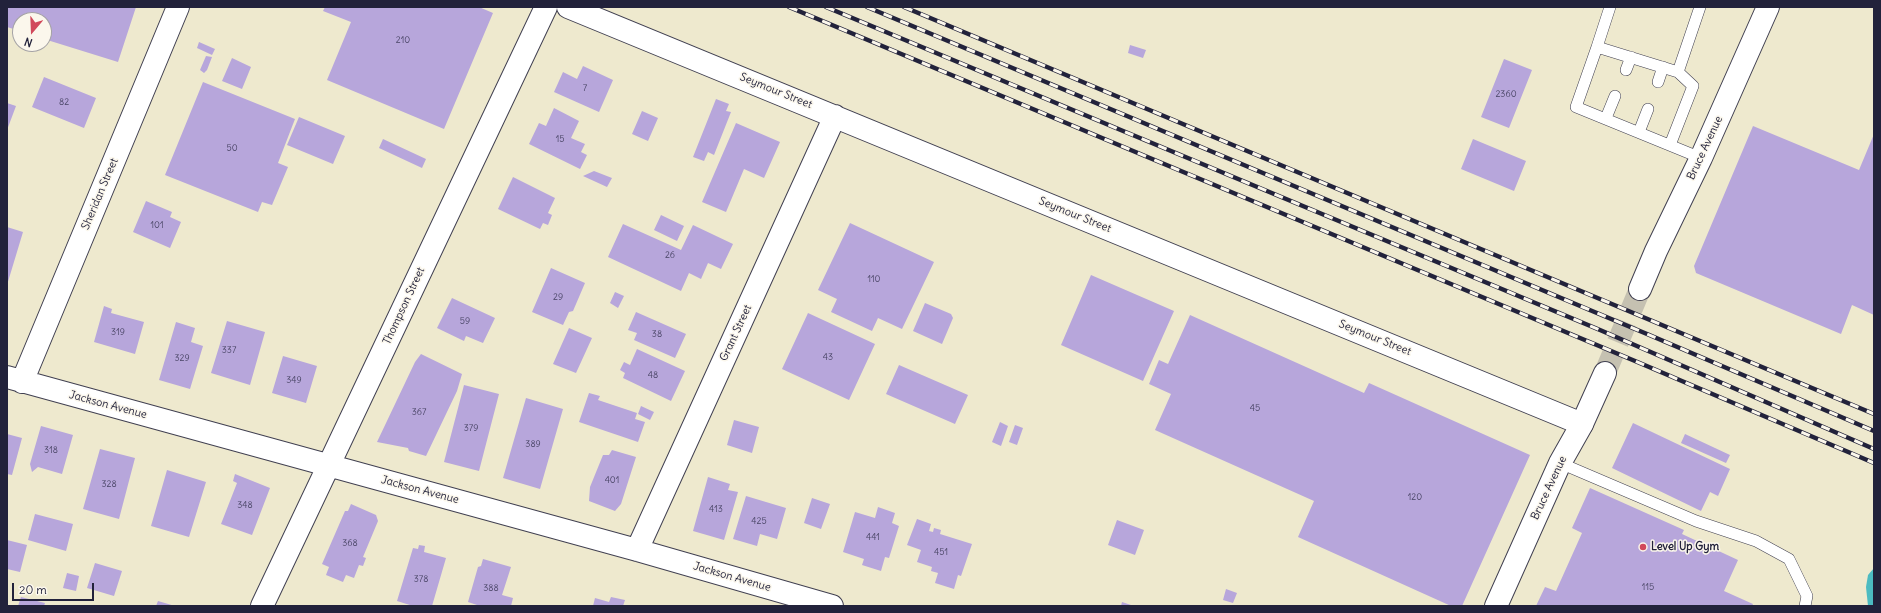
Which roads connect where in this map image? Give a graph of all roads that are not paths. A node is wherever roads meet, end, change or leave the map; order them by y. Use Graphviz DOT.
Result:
graph roads {
  1 [pos="178,7"];
  2 [pos="546,7"];
  3 [pos="568,7"];
  4 [pos="1610,7"];
  5 [pos="1700,7"];
  6 [pos="1768,7"];
  7 [pos="1597,47"];
  8 [pos="1631,57"];
  9 [pos="1663,67"];
  10 [pos="1626,70"];
  11 [pos="1678,72"];
  12 [pos="1658,82"];
  13 [pos="1615,96"];
  14 [pos="1648,109"];
  15 [pos="835,116"];
  16 [pos="1606,118"];
  17 [pos="1639,132"];
  18 [pos="1670,145"];
  19 [pos="1701,158"];
  20 [pos="1640,289"];
  21 [pos="1605,372"];
  22 [pos="15,379"];
  23 [pos="1582,424"];
  24 [pos="1560,463"];
  25 [pos="328,464"];
  26 [pos="637,550"];
  27 [pos="262,606"];
  28 [pos="832,606"];
  29 [pos="1496,606"];
  30 [pos="1805,606"];
  1 -- 22 [label="street, Sheridan Street"];
  2 -- 25 [label="street, Thompson Street"];
  3 -- 15 [label="street, Seymour Street"];
  4 -- 7 [label="lane"];
  5 -- 11 [label="lane"];
  6 -- 19 [label="street, Bruce Avenue"];
  7 -- 8 [label="lane"];
  7 -- 16 [label="lane"];
  8 -- 9 [label="lane"];
  8 -- 10 [label="lane"];
  9 -- 11 [label="lane"];
  9 -- 12 [label="lane"];
  11 -- 18 [label="lane"];
  13 -- 16 [label="lane"];
  14 -- 17 [label="lane"];
  15 -- 23 [label="street, Seymour Street"];
  15 -- 26 [label="street, Grant Street"];
  16 -- 17 [label="lane"];
  17 -- 18 [label="lane"];
  18 -- 19 [label="lane"];
  19 -- 20 [label="street, Bruce Avenue"];
  21 -- 23 [label="street, Bruce Avenue"];
  22 -- 25 [label="street, Jackson Avenue"];
  23 -- 24 [label="street, Bruce Avenue"];
  24 -- 29 [label="street, Bruce Avenue"];
  24 -- 30 [label="lane"];
  25 -- 26 [label="street, Jackson Avenue"];
  25 -- 27 [label="street, Thompson Street"];
  26 -- 28 [label="street, Jackson Avenue"];
}
